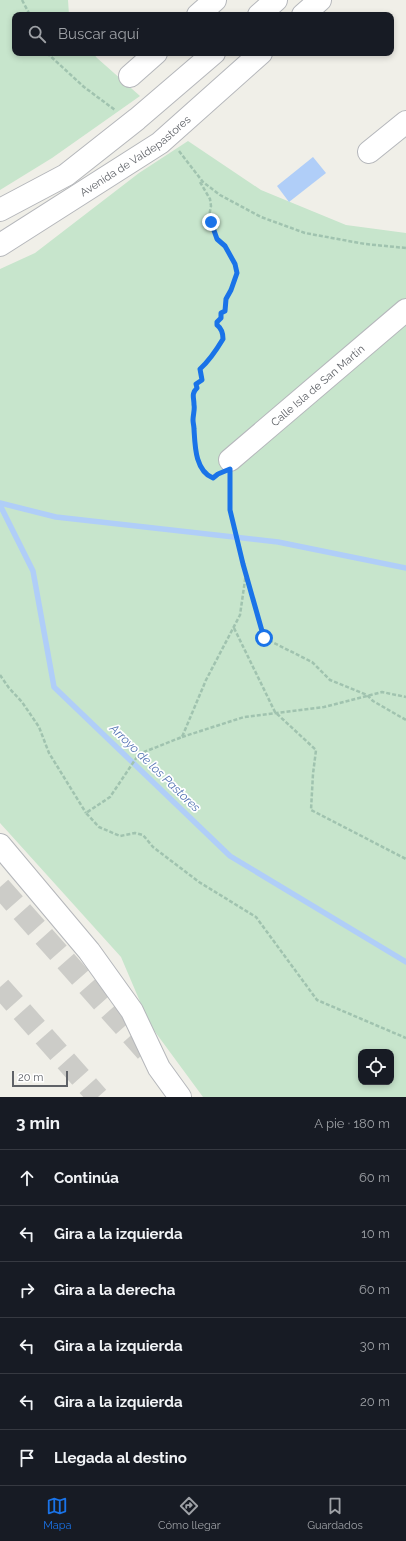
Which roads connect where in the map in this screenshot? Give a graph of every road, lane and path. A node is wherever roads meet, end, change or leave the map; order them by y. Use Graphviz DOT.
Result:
graph roads {
  1 [pos="22,0"];
  2 [pos="215,0"];
  3 [pos="276,0"];
  4 [pos="320,0"];
  5 [pos="28,12"];
  6 [pos="201,12"];
  7 [pos="262,12"];
  8 [pos="306,12"];
  9 [pos="50,56"];
  10 [pos="153,56"];
  11 [pos="210,56"];
  12 [pos="258,56"];
  13 [pos="130,76"];
  14 [pos="137,119"];
  15 [pos="406,122"];
  16 [pos="167,137"];
  17 [pos="369,152"];
  18 [pos="195,173"];
  19 [pos="0,210"];
  20 [pos="0,245"];
  21 [pos="406,248"];
  22 [pos="406,310"];
  23 [pos="230,465"];
  24 [pos="243,564"];
  25 [pos="234,627"];
  26 [pos="0,675"];
  27 [pos="367,695"];
  28 [pos="406,697"];
  29 [pos="276,712"];
  30 [pos="406,720"];
  31 [pos="182,737"];
  32 [pos="86,813"];
  33 [pos="0,844"];
  34 [pos="406,859"];
  35 [pos="406,1038"];
  36 [pos="180,1097"];
  1 -- 5 [label="path"];
  2 -- 6 [label="street"];
  3 -- 7 [label="street"];
  4 -- 8 [label="street"];
  9 -- 14 [label="path"];
  10 -- 13 [label="street"];
  11 -- 14 [label="street"];
  12 -- 16 [label="street, Avenida de Valdepastores"];
  14 -- 19 [label="street"];
  15 -- 17 [label="street"];
  16 -- 18 [label="path"];
  16 -- 20 [label="street, Avenida de Valdepastores"];
  18 -- 21 [label="path"];
  18 -- 23 [label="path"];
  22 -- 23 [label="street, Calle Isla de San Martín"];
  23 -- 24 [label="path"];
  24 -- 25 [label="path"];
  24 -- 27 [label="path"];
  25 -- 29 [label="path"];
  25 -- 31 [label="path"];
  26 -- 32 [label="path"];
  27 -- 28 [label="path"];
  27 -- 29 [label="path"];
  27 -- 30 [label="path"];
  29 -- 31 [label="path"];
  29 -- 34 [label="path"];
  31 -- 32 [label="path"];
  32 -- 35 [label="path"];
  33 -- 36 [label="street"];
}
